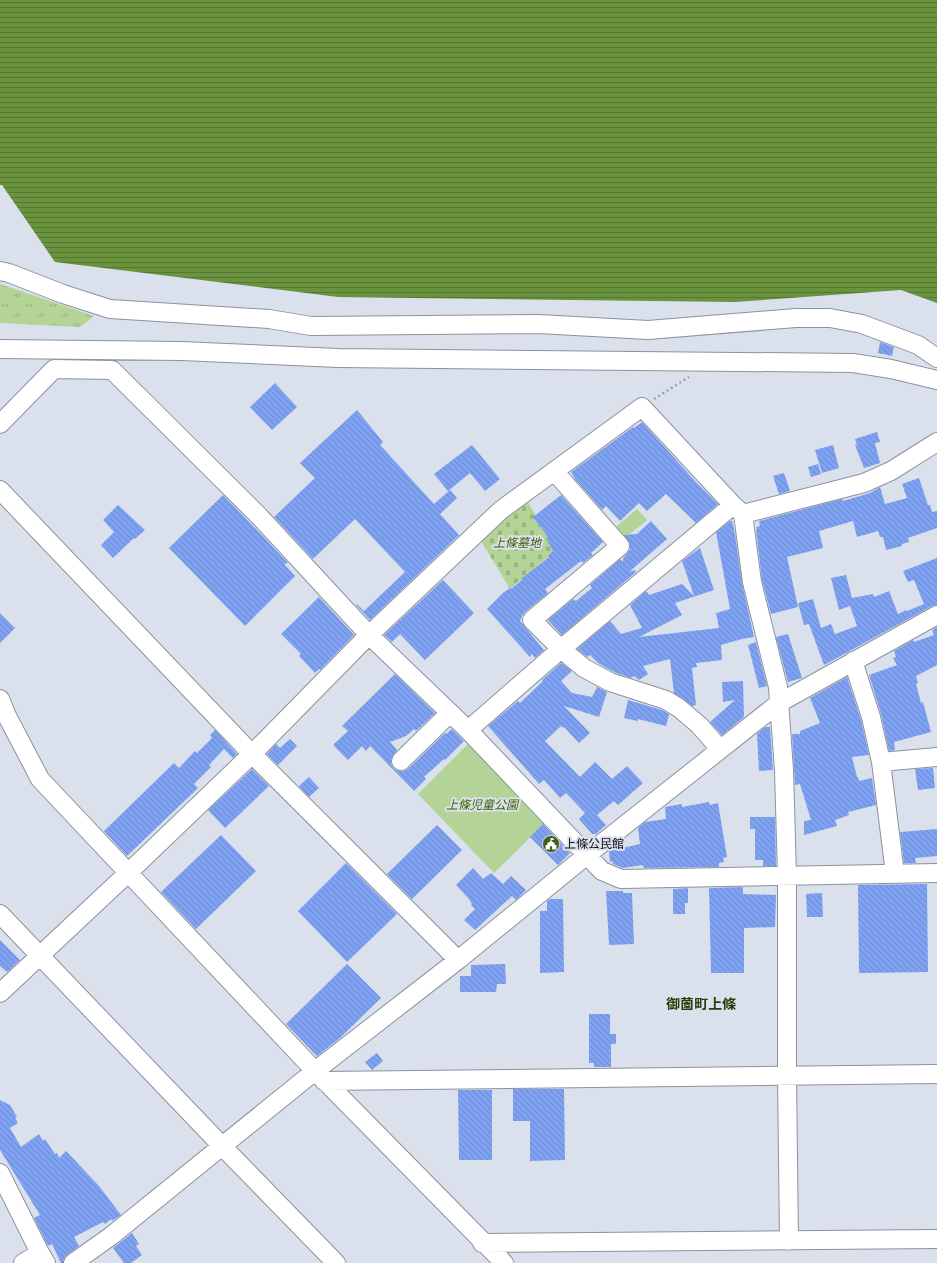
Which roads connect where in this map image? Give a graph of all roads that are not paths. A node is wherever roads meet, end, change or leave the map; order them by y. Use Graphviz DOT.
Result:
graph roads {
  1 [pos="0,270"];
  2 [pos="0,349"];
  3 [pos="937,358"];
  4 [pos="937,380"];
  5 [pos="0,424"];
  6 [pos="937,442"];
  7 [pos="554,471"];
  8 [pos="0,490"];
  9 [pos="738,509"];
  10 [pos="937,615"];
  11 [pos="369,635"];
  12 [pos="561,649"];
  13 [pos="853,662"];
  14 [pos="0,699"];
  15 [pos="779,703"];
  16 [pos="450,713"];
  17 [pos="3,717"];
  18 [pos="468,730"];
  19 [pos="720,749"];
  20 [pos="252,754"];
  21 [pos="937,757"];
  22 [pos="401,761"];
  23 [pos="881,762"];
  24 [pos="587,855"];
  25 [pos="128,873"];
  26 [pos="937,873"];
  27 [pos="895,874"];
  28 [pos="787,876"];
  29 [pos="0,914"];
  30 [pos="40,956"];
  31 [pos="458,960"];
  32 [pos="0,993"];
  33 [pos="937,1074"];
  34 [pos="786,1075"];
  35 [pos="320,1076"];
  36 [pos="222,1146"];
  37 [pos="0,1173"];
  38 [pos="937,1239"];
  39 [pos="789,1241"];
  40 [pos="482,1243"];
  41 [pos="43,1258"];
  42 [pos="23,1263"];
  43 [pos="73,1263"];
  44 [pos="336,1263"];
  45 [pos="504,1263"];
  1 -- 3 [label="street"];
  2 -- 4 [label="street"];
  5 -- 11 [label="street"];
  6 -- 9 [label="street"];
  7 -- 9 [label="street"];
  7 -- 11 [label="street"];
  7 -- 12 [label="street"];
  8 -- 20 [label="street"];
  9 -- 12 [label="street"];
  9 -- 15 [label="street"];
  10 -- 13 [label="street"];
  11 -- 16 [label="street"];
  11 -- 20 [label="street"];
  12 -- 18 [label="street"];
  12 -- 19 [label="street"];
  13 -- 15 [label="street"];
  13 -- 23 [label="street"];
  14 -- 17 [label="street"];
  15 -- 19 [label="street"];
  15 -- 28 [label="street"];
  16 -- 18 [label="street"];
  16 -- 22 [label="street"];
  17 -- 25 [label="street"];
  18 -- 24 [label="street"];
  19 -- 24 [label="street"];
  20 -- 25 [label="street"];
  20 -- 31 [label="street"];
  21 -- 23 [label="street"];
  23 -- 27 [label="street"];
  24 -- 28 [label="street"];
  24 -- 31 [label="street"];
  25 -- 30 [label="street"];
  25 -- 35 [label="street"];
  26 -- 27 [label="street"];
  27 -- 28 [label="street"];
  28 -- 34 [label="street"];
  29 -- 30 [label="street"];
  30 -- 32 [label="street"];
  30 -- 36 [label="street"];
  31 -- 35 [label="street"];
  33 -- 34 [label="street"];
  34 -- 35 [label="street"];
  34 -- 39 [label="street"];
  35 -- 36 [label="street"];
  35 -- 40 [label="street"];
  36 -- 43 [label="street"];
  36 -- 44 [label="street"];
  37 -- 41 [label="street"];
  38 -- 39 [label="street"];
  39 -- 40 [label="street"];
  40 -- 45 [label="street"];
  41 -- 42 [label="street"];
}
